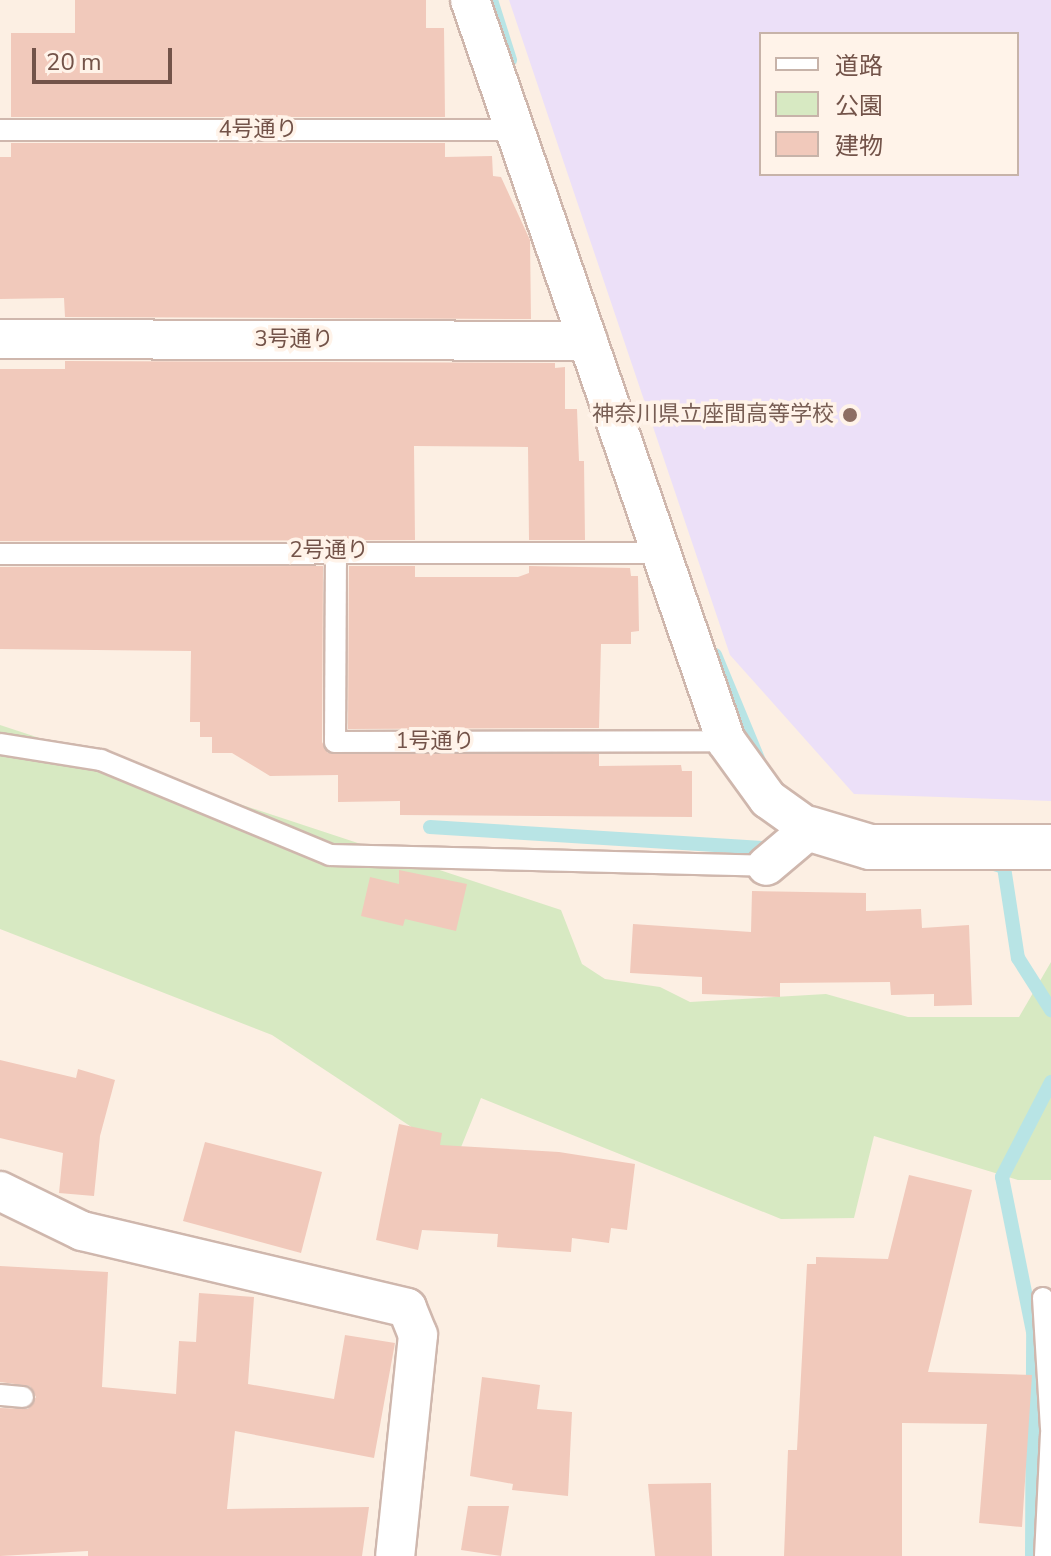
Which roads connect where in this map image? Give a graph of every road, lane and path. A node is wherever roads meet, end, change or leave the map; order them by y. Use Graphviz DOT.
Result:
graph roads {
  1 [pos="470,0"];
  2 [pos="0,130"];
  3 [pos="515,130"];
  4 [pos="0,339"];
  5 [pos="588,341"];
  6 [pos="336,550"];
  7 [pos="658,553"];
  8 [pos="0,554"];
  9 [pos="726,741"];
  10 [pos="0,744"];
  11 [pos="810,829"];
  12 [pos="1051,847"];
  13 [pos="766,866"];
  14 [pos="0,1191"];
  15 [pos="1043,1298"];
  16 [pos="0,1395"];
  17 [pos="23,1397"];
  18 [pos="1051,1431"];
  19 [pos="395,1556"];
  20 [pos="1045,1556"];
  1 -- 3 [label="street"];
  2 -- 3 [label="lane, 4号通り"];
  3 -- 5 [label="street"];
  4 -- 5 [label="street, 3号通り"];
  5 -- 7 [label="street"];
  6 -- 7 [label="lane, 2号通り"];
  6 -- 8 [label="lane, 2号通り"];
  6 -- 9 [label="lane, 1号通り"];
  7 -- 9 [label="street"];
  9 -- 11 [label="street"];
  10 -- 13 [label="lane"];
  11 -- 12 [label="street"];
  11 -- 13 [label="street"];
  14 -- 19 [label="street"];
  15 -- 18 [label="lane"];
  16 -- 17 [label="lane"];
  18 -- 20 [label="lane"];
}
